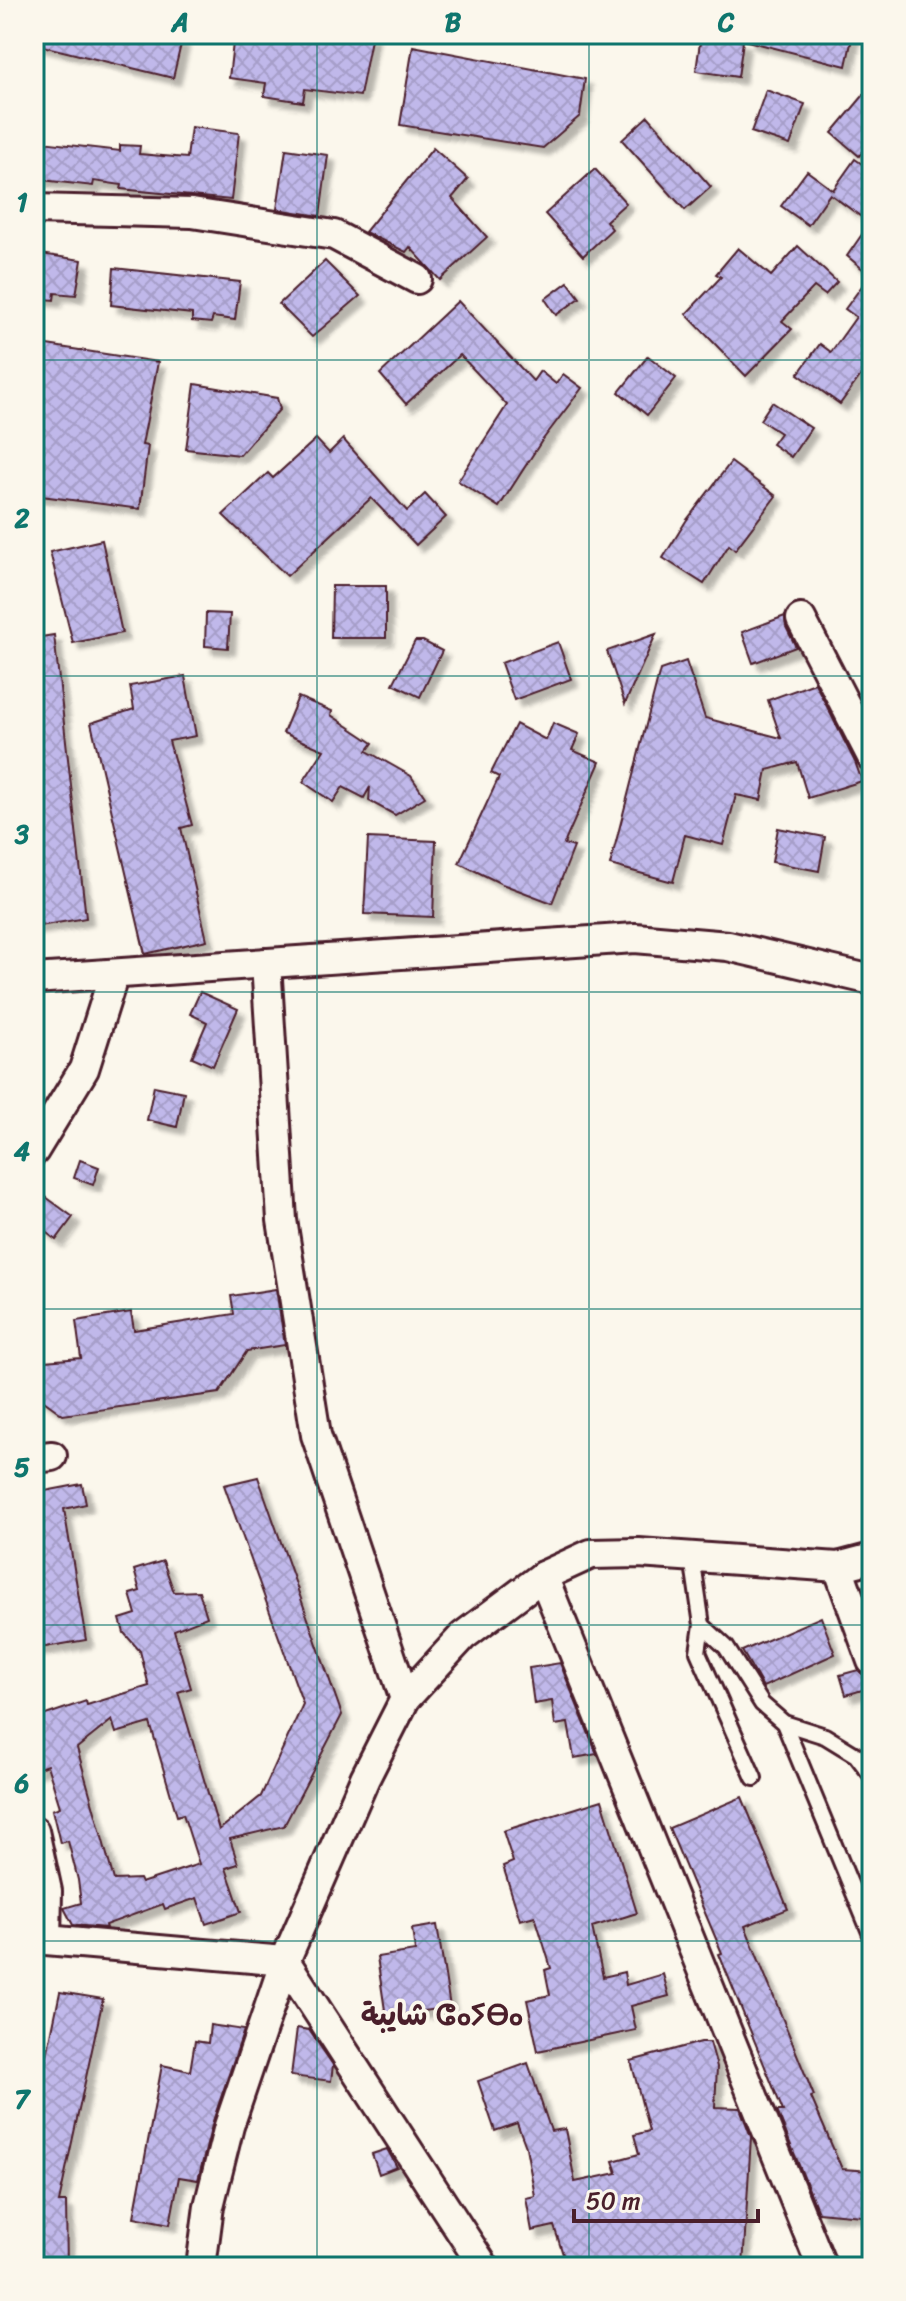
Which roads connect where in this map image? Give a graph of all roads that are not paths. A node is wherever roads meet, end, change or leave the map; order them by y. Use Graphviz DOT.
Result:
graph roads {
  1 [pos="34,209"];
  2 [pos="417,279"];
  3 [pos="801,619"];
  4 [pos="872,757"];
  5 [pos="266,963"];
  6 [pos="114,974"];
  7 [pos="34,979"];
  8 [pos="872,980"];
  9 [pos="34,1151"];
  10 [pos="692,1557"];
  11 [pos="872,1558"];
  12 [pos="838,1567"];
  13 [pos="543,1576"];
  14 [pos="702,1625"];
  15 [pos="872,1661"];
  16 [pos="405,1699"];
  17 [pos="784,1723"];
  18 [pos="872,1776"];
  19 [pos="754,1778"];
  20 [pos="34,1831"];
  21 [pos="872,1937"];
  22 [pos="40,1938"];
  23 [pos="285,1961"];
  24 [pos="201,2267"];
  25 [pos="484,2267"];
  26 [pos="822,2267"];
  1 -- 2 [label="street"];
  3 -- 4 [label="street"];
  5 -- 6 [label="street"];
  5 -- 8 [label="street"];
  5 -- 16 [label="street"];
  6 -- 7 [label="street"];
  6 -- 9 [label="street"];
  10 -- 12 [label="street"];
  10 -- 13 [label="street"];
  10 -- 14 [label="lane"];
  11 -- 12 [label="street"];
  12 -- 15 [label="street"];
  13 -- 16 [label="street"];
  13 -- 26 [label="street"];
  14 -- 17 [label="lane"];
  14 -- 19 [label="lane"];
  16 -- 23 [label="street"];
  17 -- 18 [label="lane"];
  17 -- 21 [label="lane"];
  20 -- 22 [label="street"];
  22 -- 23 [label="street"];
  23 -- 24 [label="street"];
  23 -- 25 [label="street"];
}
